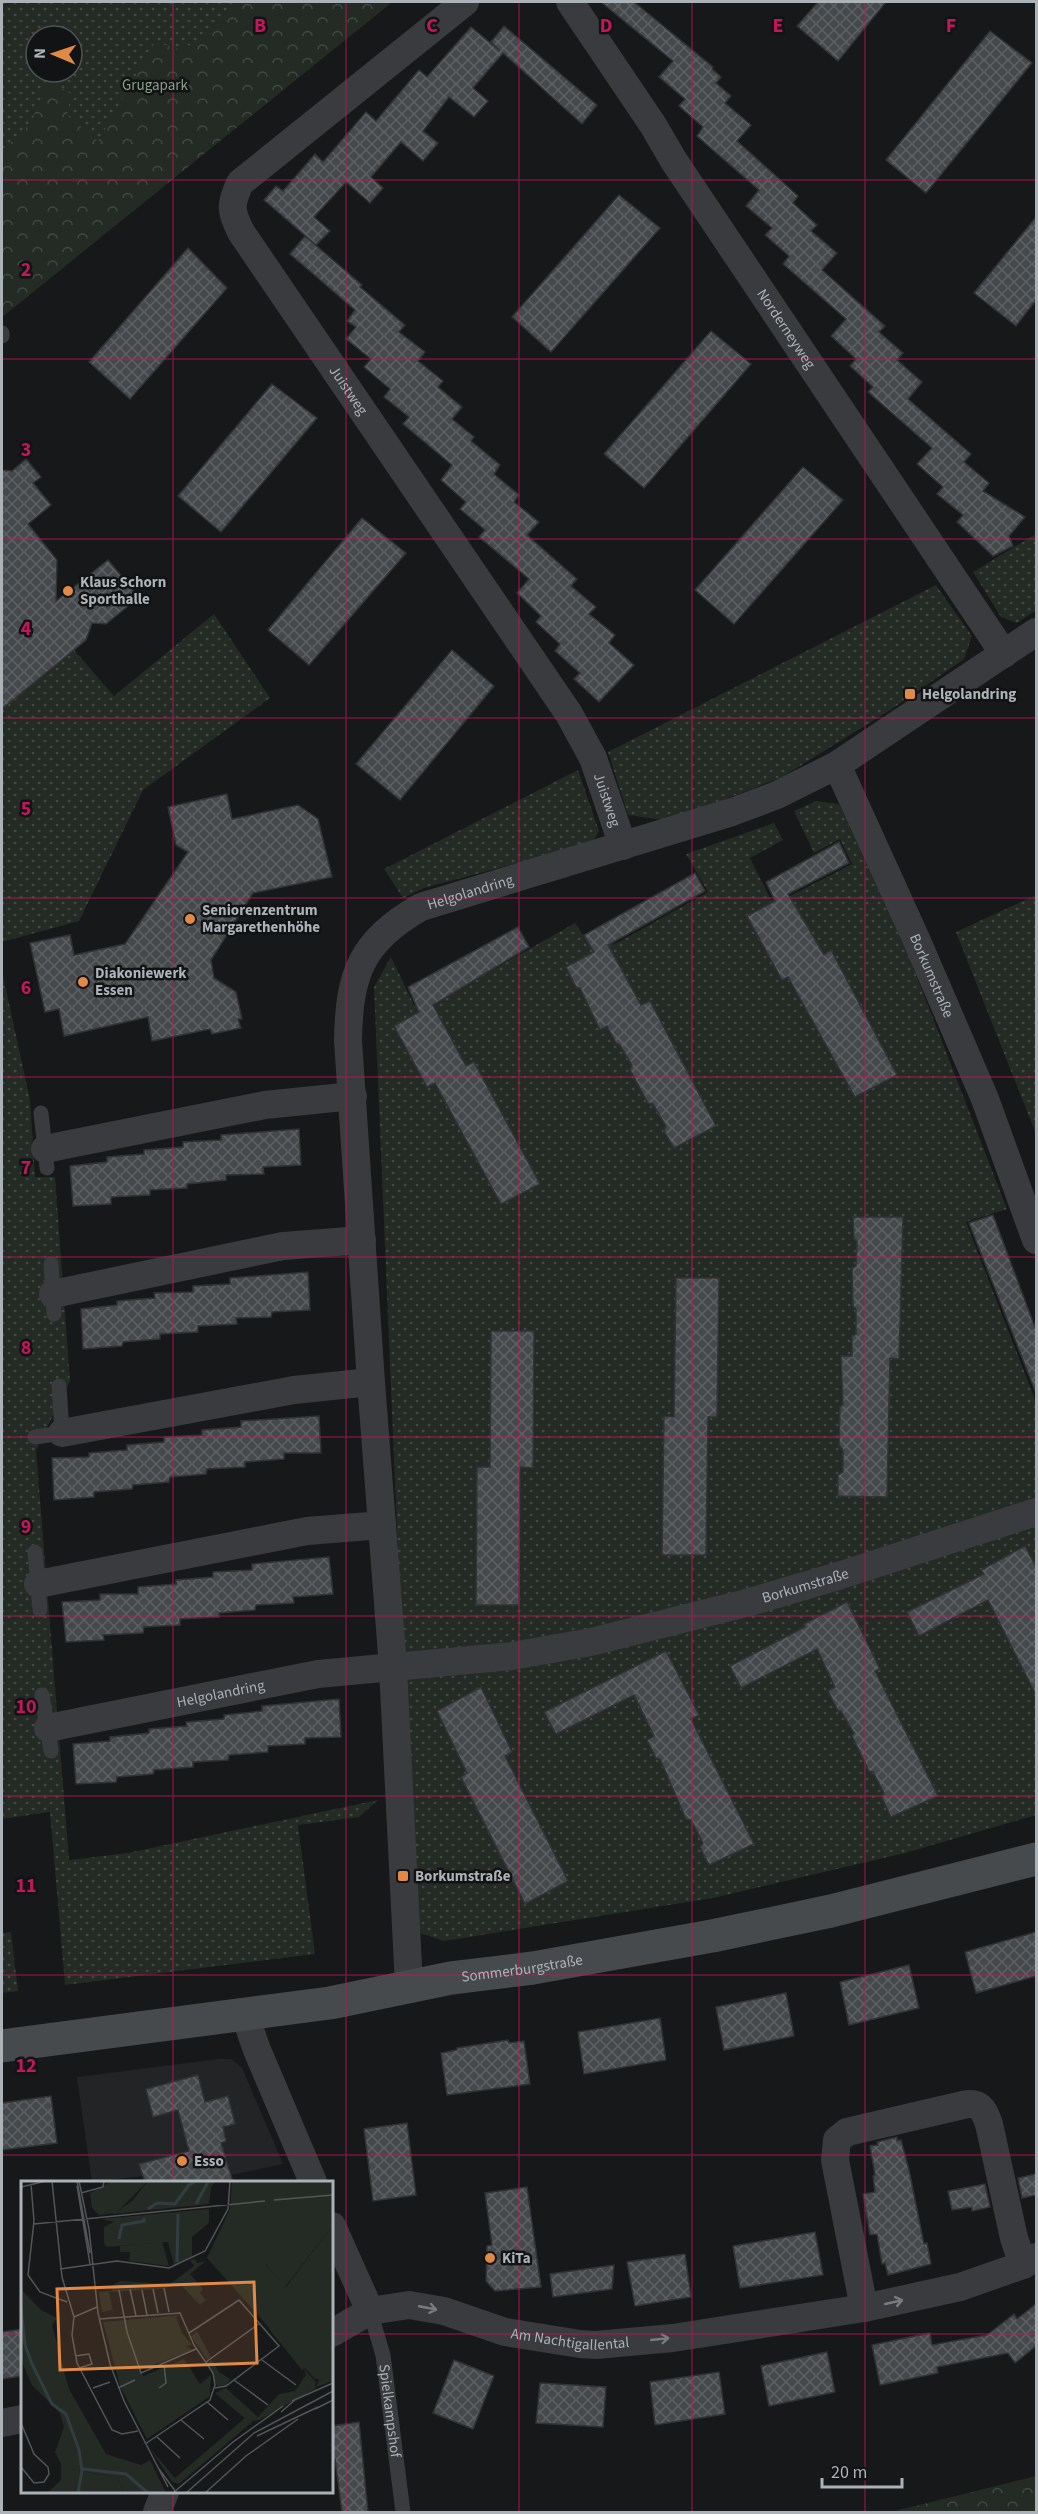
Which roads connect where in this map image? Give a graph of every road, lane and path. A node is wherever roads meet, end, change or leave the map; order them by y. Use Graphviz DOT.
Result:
graph roads {
  1 [pos="465,2"];
  2 [pos="570,2"];
  3 [pos="1036,632"];
  4 [pos="1004,654"];
  5 [pos="837,765"];
  6 [pos="623,846"];
  7 [pos="353,1096"];
  8 [pos="41,1113"];
  9 [pos="46,1159"];
  10 [pos="1027,1187"];
  11 [pos="362,1240"];
  12 [pos="1036,1240"];
  13 [pos="51,1264"];
  14 [pos="54,1304"];
  15 [pos="371,1382"];
  16 [pos="59,1386"];
  17 [pos="48,1435"];
  18 [pos="1036,1512"];
  19 [pos="382,1525"];
  20 [pos="35,1552"];
  21 [pos="39,1597"];
  22 [pos="393,1668"];
  23 [pos="42,1695"];
  24 [pos="49,1739"];
  25 [pos="1036,1859"];
  26 [pos="409,1986"];
  27 [pos="249,2012"];
  28 [pos="2,2046"];
  29 [pos="313,2181"];
  30 [pos="333,2228"];
  31 [pos="1030,2261"];
  32 [pos="864,2308"];
  33 [pos="370,2311"];
  34 [pos="333,2332"];
  35 [pos="21,2419"];
  36 [pos="2,2423"];
  37 [pos="165,2493"];
  38 [pos="157,2512"];
  39 [pos="403,2512"];
  1 -- 6 [label="street, Juistweg"];
  2 -- 4 [label="street, Norderneyweg"];
  3 -- 4 [label="street, Helgolandring"];
  4 -- 5 [label="street, Helgolandring"];
  5 -- 6 [label="street, Helgolandring"];
  5 -- 10 [label="street, Borkumstraße"];
  6 -- 7 [label="street, Helgolandring"];
  7 -- 9 [label="street"];
  7 -- 11 [label="street, Helgolandring"];
  8 -- 9 [label="lane"];
  10 -- 12 [label="street, Borkumstraße"];
  11 -- 14 [label="street"];
  11 -- 15 [label="street, Helgolandring"];
  13 -- 14 [label="lane"];
  15 -- 17 [label="street"];
  15 -- 19 [label="street, Helgolandring"];
  16 -- 17 [label="lane"];
  18 -- 22 [label="street, Borkumstraße"];
  19 -- 21 [label="street"];
  19 -- 22 [label="street, Helgolandring"];
  20 -- 21 [label="lane"];
  22 -- 24 [label="street, Helgolandring"];
  22 -- 26 [label="street, Helgolandring"];
  23 -- 24 [label="lane"];
  25 -- 26 [label="street, Sommerburgstraße"];
  26 -- 27 [label="street, Sommerburgstraße"];
  27 -- 28 [label="street, Sommerburgstraße"];
  27 -- 29 [label="street"];
  30 -- 33 [label="street"];
  32 -- 31 [label="street, Am Nachtigallental, one-way"];
  31 -- 32 [label="street, Am Nachtigallental"];
  33 -- 32 [label="street, Am Nachtigallental, one-way"];
  33 -- 34 [label="street"];
  33 -- 39 [label="lane, Spielkampshof"];
  35 -- 36 [label="street"];
  37 -- 38 [label="street"];
}
